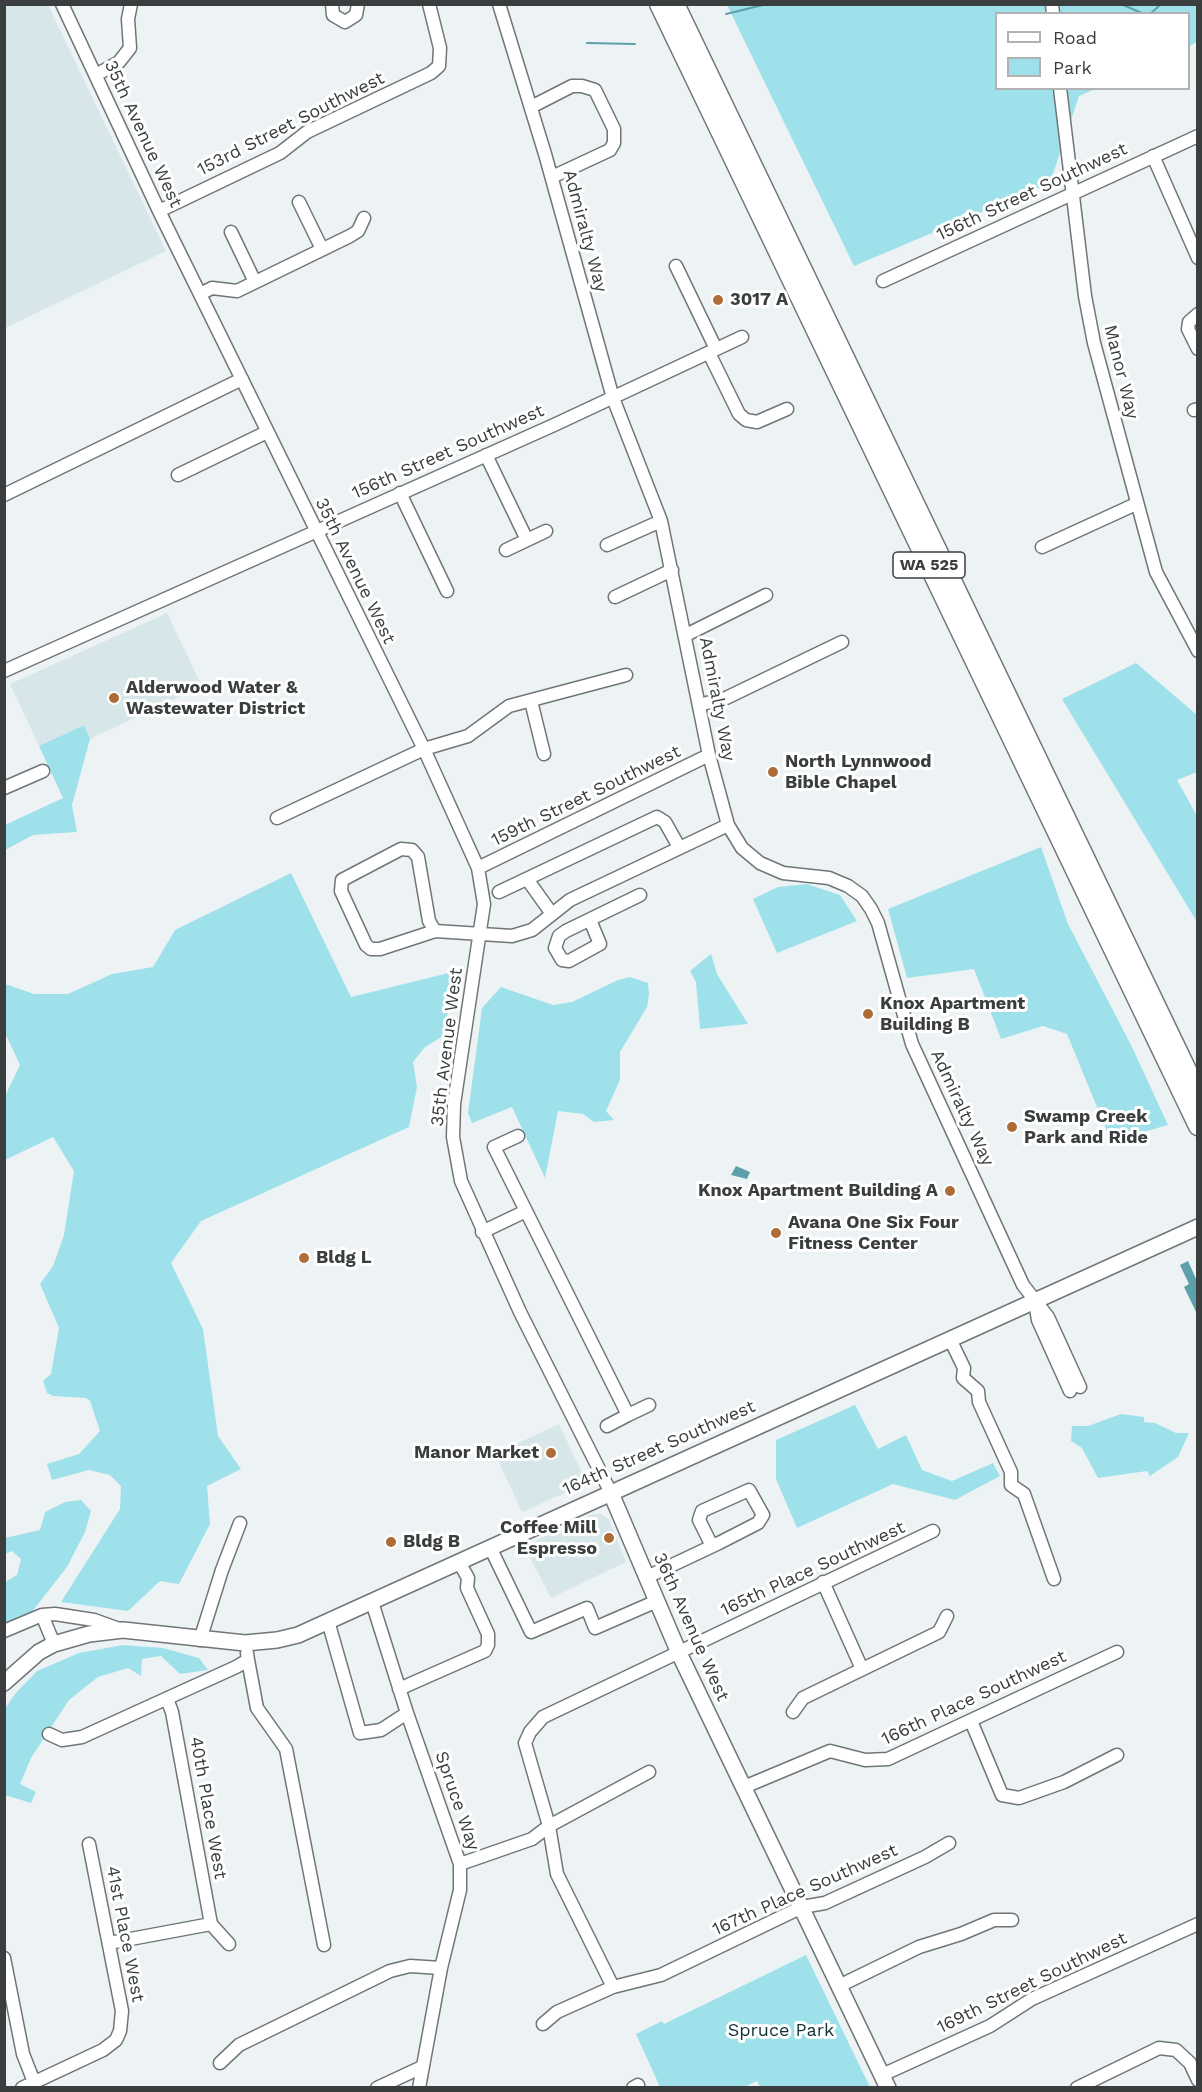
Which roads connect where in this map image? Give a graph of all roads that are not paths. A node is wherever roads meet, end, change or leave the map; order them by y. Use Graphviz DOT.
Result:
graph roads {
  1 [pos="62,4"];
  2 [pos="131,4"];
  3 [pos="332,4"];
  4 [pos="358,4"];
  5 [pos="429,4"];
  6 [pos="499,4"];
  7 [pos="659,4"];
  8 [pos="675,4"];
  9 [pos="96,75"];
  10 [pos="1060,90"];
  11 [pos="531,107"];
  12 [pos="1197,136"];
  13 [pos="1153,156"];
  14 [pos="552,177"];
  15 [pos="1073,192"];
  16 [pos="299,202"];
  17 [pos="159,211"];
  18 [pos="364,218"];
  19 [pos="231,232"];
  20 [pos="322,249"];
  21 [pos="1197,258"];
  22 [pos="676,266"];
  23 [pos="883,281"];
  24 [pos="255,282"];
  25 [pos="200,294"];
  26 [pos="1197,314"];
  27 [pos="742,337"];
  28 [pos="1197,349"];
  29 [pos="713,351"];
  30 [pos="242,379"];
  31 [pos="613,398"];
  32 [pos="787,409"];
  33 [pos="267,432"];
  34 [pos="486,455"];
  35 [pos="178,475"];
  36 [pos="400,493"];
  37 [pos="4,495"];
  38 [pos="1136,504"];
  39 [pos="661,520"];
  40 [pos="315,531"];
  41 [pos="546,531"];
  42 [pos="526,540"];
  43 [pos="608,545"];
  44 [pos="1042,547"];
  45 [pos="506,550"];
  46 [pos="672,570"];
  47 [pos="447,591"];
  48 [pos="766,595"];
  49 [pos="615,597"];
  50 [pos="686,635"];
  51 [pos="842,642"];
  52 [pos="1197,651"];
  53 [pos="4,670"];
  54 [pos="626,675"];
  55 [pos="531,701"];
  56 [pos="699,705"];
  57 [pos="424,749"];
  58 [pos="544,754"];
  59 [pos="709,755"];
  60 [pos="44,771"];
  61 [pos="6,784"];
  62 [pos="277,818"];
  63 [pos="728,825"];
  64 [pos="680,847"];
  65 [pos="478,868"];
  66 [pos="527,879"];
  67 [pos="499,892"];
  68 [pos="640,895"];
  69 [pos="552,914"];
  70 [pos="590,920"];
  71 [pos="435,931"];
  72 [pos="480,933"];
  73 [pos="1197,1094"];
  74 [pos="1197,1126"];
  75 [pos="518,1136"];
  76 [pos="461,1181"];
  77 [pos="526,1211"];
  78 [pos="1197,1227"];
  79 [pos="483,1232"];
  80 [pos="1035,1301"];
  81 [pos="950,1339"];
  82 [pos="1075,1389"];
  83 [pos="649,1405"];
  84 [pos="628,1415"];
  85 [pos="607,1426"];
  86 [pos="610,1491"];
  87 [pos="240,1523"];
  88 [pos="933,1532"];
  89 [pos="712,1546"];
  90 [pos="490,1547"];
  91 [pos="459,1562"];
  92 [pos="646,1577"];
  93 [pos="1054,1579"];
  94 [pos="823,1582"];
  95 [pos="657,1601"];
  96 [pos="372,1602"];
  97 [pos="42,1615"];
  98 [pos="947,1616"];
  99 [pos="328,1621"];
  100 [pos="123,1630"];
  101 [pos="4,1631"];
  102 [pos="200,1640"];
  103 [pos="54,1644"];
  104 [pos="245,1644"];
  105 [pos="1117,1652"];
  106 [pos="679,1653"];
  107 [pos="248,1660"];
  108 [pos="862,1669"];
  109 [pos="4,1683"];
  110 [pos="399,1689"];
  111 [pos="167,1699"];
  112 [pos="793,1712"];
  113 [pos="406,1713"];
  114 [pos="971,1721"];
  115 [pos="50,1734"];
  116 [pos="1117,1755"];
  117 [pos="649,1772"];
  118 [pos="744,1787"];
  119 [pos="549,1826"];
  120 [pos="949,1843"];
  121 [pos="89,1844"];
  122 [pos="460,1864"];
  123 [pos="802,1907"];
  124 [pos="1012,1920"];
  125 [pos="211,1924"];
  126 [pos="1197,1924"];
  127 [pos="109,1943"];
  128 [pos="229,1944"];
  129 [pos="324,1945"];
  130 [pos="4,1958"];
  131 [pos="441,1968"];
  132 [pos="841,1985"];
  133 [pos="613,1987"];
  134 [pos="543,2024"];
  135 [pos="220,2063"];
  136 [pos="422,2067"];
  137 [pos="1197,2080"];
  138 [pos="885,2081"];
  139 [pos="28,2085"];
  140 [pos="377,2088"];
  141 [pos="419,2088"];
  142 [pos="1077,2088"];
  1 -- 9 [label="street, 35th Avenue West"];
  2 -- 9 [label="street"];
  3 -- 4 [label="street"];
  5 -- 17 [label="street, 153rd Street Southwest"];
  6 -- 11 [label="street, Admiralty Way"];
  7 -- 74 [label="highway, WA 525"];
  8 -- 73 [label="highway, WA 525"];
  9 -- 17 [label="street, 35th Avenue West"];
  10 -- 15 [label="street, Manor Way"];
  11 -- 14 [label="street, Admiralty Way"];
  11 -- 14 [label="street"];
  12 -- 13 [label="street, 156th Street Southwest"];
  13 -- 15 [label="street, 156th Street Southwest"];
  13 -- 21 [label="street"];
  14 -- 31 [label="street, Admiralty Way"];
  15 -- 23 [label="street, 156th Street Southwest"];
  15 -- 38 [label="street, Manor Way"];
  16 -- 20 [label="street"];
  17 -- 25 [label="street, 35th Avenue West"];
  18 -- 20 [label="street"];
  19 -- 24 [label="street"];
  20 -- 24 [label="street"];
  22 -- 29 [label="street"];
  24 -- 25 [label="street"];
  25 -- 30 [label="street, 35th Avenue West"];
  26 -- 28 [label="street"];
  27 -- 29 [label="street, 156th Street Southwest"];
  29 -- 31 [label="street, 156th Street Southwest"];
  29 -- 32 [label="street"];
  30 -- 33 [label="street, 35th Avenue West"];
  30 -- 37 [label="street"];
  31 -- 34 [label="street, 156th Street Southwest"];
  31 -- 39 [label="street, Admiralty Way"];
  33 -- 35 [label="street"];
  33 -- 40 [label="street, 35th Avenue West"];
  34 -- 36 [label="street, 156th Street Southwest"];
  34 -- 42 [label="street"];
  36 -- 40 [label="street, 156th Street Southwest"];
  36 -- 47 [label="street"];
  38 -- 44 [label="street"];
  38 -- 52 [label="street, Manor Way"];
  39 -- 43 [label="street"];
  39 -- 46 [label="street, Admiralty Way"];
  40 -- 53 [label="street, 156th Street Southwest"];
  40 -- 57 [label="street, 35th Avenue West"];
  41 -- 42 [label="street"];
  42 -- 45 [label="street"];
  46 -- 49 [label="street"];
  46 -- 50 [label="street, Admiralty Way"];
  48 -- 50 [label="street"];
  50 -- 56 [label="street, Admiralty Way"];
  51 -- 56 [label="street"];
  54 -- 55 [label="street"];
  55 -- 57 [label="street"];
  55 -- 58 [label="street"];
  56 -- 59 [label="street, Admiralty Way"];
  57 -- 62 [label="street"];
  57 -- 65 [label="street, 35th Avenue West"];
  59 -- 63 [label="street, Admiralty Way"];
  59 -- 65 [label="street, 159th Street Southwest"];
  60 -- 61 [label="street"];
  63 -- 64 [label="street"];
  63 -- 80 [label="street, Admiralty Way"];
  64 -- 66 [label="street"];
  64 -- 69 [label="street"];
  65 -- 72 [label="street, 35th Avenue West"];
  66 -- 67 [label="street"];
  66 -- 69 [label="street"];
  68 -- 70 [label="street"];
  69 -- 72 [label="street"];
  71 -- 71 [label="street"];
  71 -- 72 [label="street"];
  72 -- 76 [label="street, 35th Avenue West"];
  75 -- 77 [label="street"];
  76 -- 79 [label="street, 36th Avenue West"];
  77 -- 79 [label="street"];
  77 -- 84 [label="street"];
  78 -- 80 [label="main road, 164th Street Southwest"];
  79 -- 86 [label="street, 36th Avenue West"];
  80 -- 81 [label="main road, 164th Street Southwest"];
  80 -- 82 [label="street, Admiralty Way"];
  81 -- 86 [label="main road, 164th Street Southwest"];
  81 -- 93 [label="street"];
  83 -- 84 [label="street"];
  84 -- 85 [label="street"];
  86 -- 90 [label="main road, 164th Street Southwest"];
  86 -- 92 [label="main road, 36th Avenue West"];
  87 -- 102 [label="street"];
  88 -- 94 [label="street, 165th Place Southwest"];
  89 -- 89 [label="street"];
  89 -- 92 [label="street"];
  90 -- 91 [label="main road, 164th Street Southwest"];
  90 -- 95 [label="street"];
  91 -- 96 [label="main road, 164th Street Southwest"];
  91 -- 110 [label="street"];
  92 -- 95 [label="main road, 36th Avenue West"];
  94 -- 106 [label="street, 165th Place Southwest"];
  94 -- 108 [label="street"];
  95 -- 106 [label="main road, 36th Avenue West"];
  96 -- 99 [label="main road, 164th Street Southwest"];
  96 -- 110 [label="street, Spruce Way"];
  97 -- 100 [label="street"];
  97 -- 101 [label="street"];
  97 -- 103 [label="street"];
  98 -- 108 [label="street"];
  99 -- 104 [label="main road, 164th Street Southwest"];
  99 -- 113 [label="street"];
  100 -- 102 [label="main road, 164th Street Southwest"];
  100 -- 103 [label="main road, 164th Street Southwest"];
  102 -- 104 [label="main road, 164th Street Southwest"];
  103 -- 109 [label="main road, 164th Street Southwest"];
  104 -- 107 [label="street"];
  105 -- 114 [label="street, 166th Place Southwest"];
  106 -- 118 [label="main road, 36th Avenue West"];
  106 -- 119 [label="street, 165th Place Southwest"];
  107 -- 111 [label="street"];
  107 -- 129 [label="street"];
  108 -- 112 [label="street"];
  110 -- 113 [label="street, Spruce Way"];
  111 -- 115 [label="street"];
  111 -- 125 [label="street, 40th Place West"];
  113 -- 122 [label="street, Spruce Way"];
  114 -- 116 [label="street"];
  114 -- 118 [label="street, 166th Place Southwest"];
  117 -- 119 [label="street"];
  118 -- 123 [label="main road, 36th Avenue West"];
  119 -- 122 [label="street"];
  119 -- 133 [label="street"];
  120 -- 123 [label="street, 167th Place Southwest"];
  121 -- 127 [label="street, 41st Place West"];
  122 -- 131 [label="street, Spruce Way"];
  123 -- 132 [label="main road, 36th Avenue West"];
  123 -- 133 [label="street, 167th Place Southwest"];
  124 -- 132 [label="street"];
  125 -- 127 [label="street"];
  125 -- 128 [label="street"];
  126 -- 138 [label="street, 169th Street Southwest"];
  127 -- 139 [label="street, 41st Place West"];
  130 -- 139 [label="street"];
  131 -- 135 [label="street"];
  131 -- 136 [label="street, Spruce Way"];
  132 -- 138 [label="main road, 36th Avenue West"];
  133 -- 134 [label="street, 167th Place Southwest"];
  136 -- 140 [label="street"];
  136 -- 141 [label="street, Spruce Way"];
  137 -- 142 [label="street"];
}
